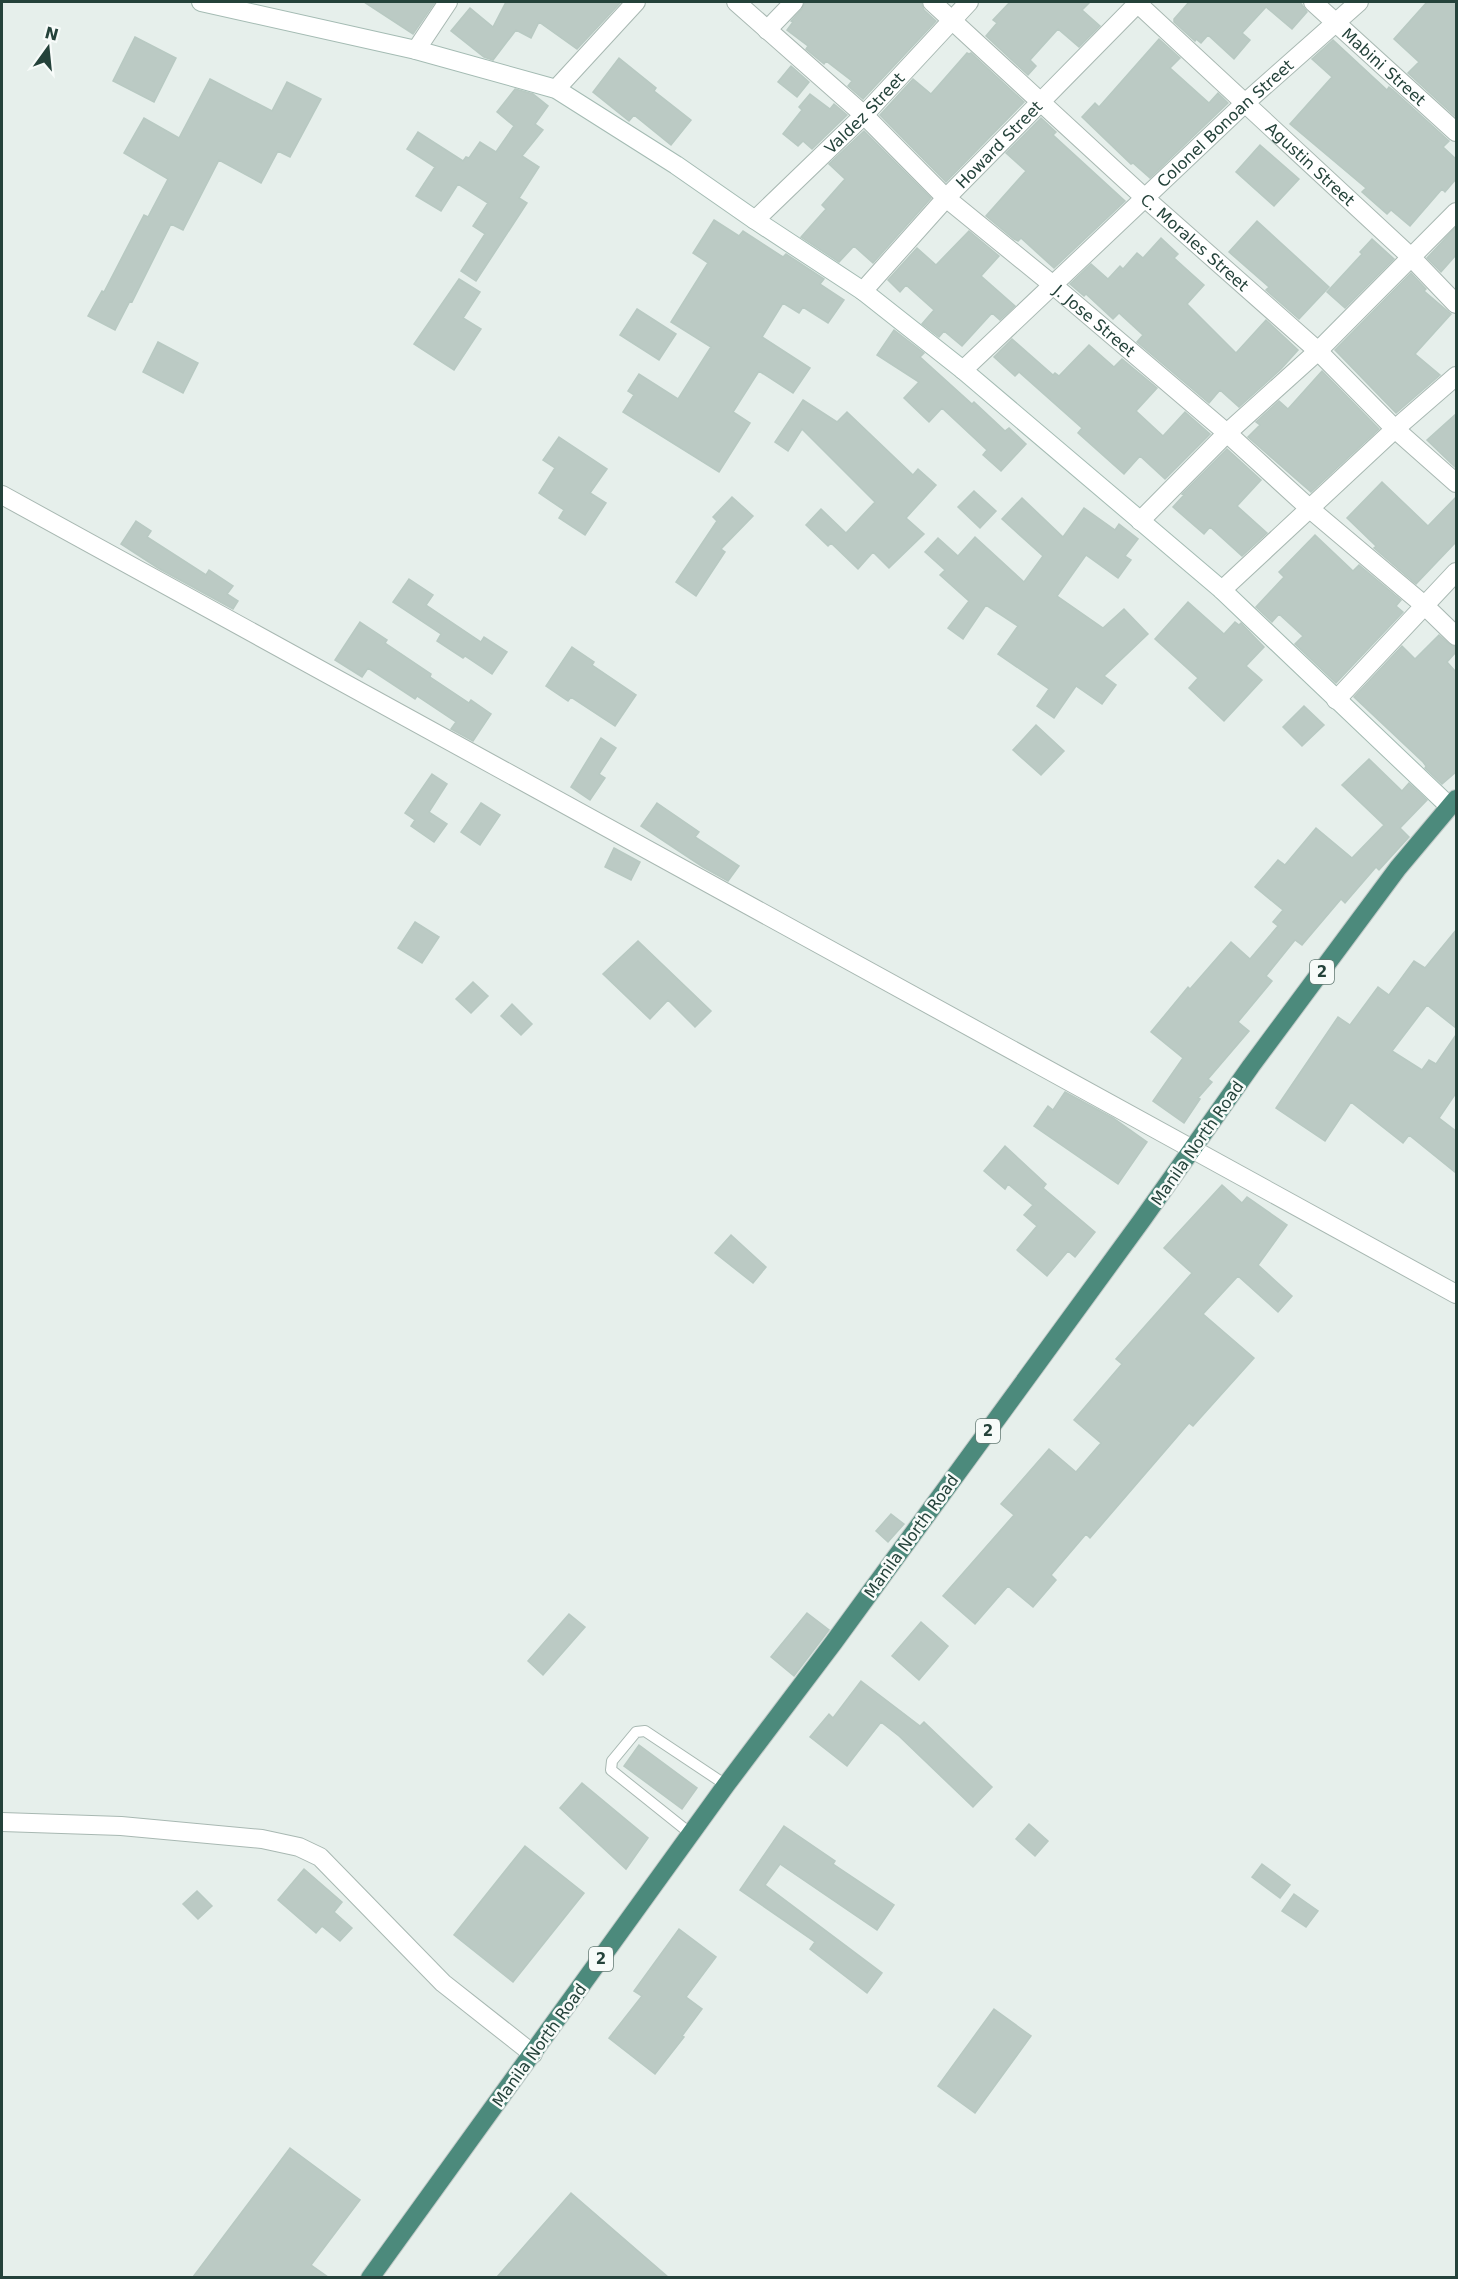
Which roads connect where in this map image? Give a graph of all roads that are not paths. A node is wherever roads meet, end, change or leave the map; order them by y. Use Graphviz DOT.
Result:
graph roads {
  1 [pos="202,2"];
  2 [pos="448,2"];
  3 [pos="636,2"];
  4 [pos="736,2"];
  5 [pos="794,2"];
  6 [pos="932,2"];
  7 [pos="969,2"];
  8 [pos="1137,2"];
  9 [pos="1313,2"];
  10 [pos="1359,2"];
  11 [pos="953,21"];
  12 [pos="1337,21"];
  13 [pos="767,30"];
  14 [pos="416,50"];
  15 [pos="556,89"];
  16 [pos="1039,102"];
  17 [pos="1245,103"];
  18 [pos="864,115"];
  19 [pos="1456,132"];
  20 [pos="946,198"];
  21 [pos="1145,198"];
  22 [pos="1456,212"];
  23 [pos="755,220"];
  24 [pos="1412,258"];
  25 [pos="1053,285"];
  26 [pos="863,291"];
  27 [pos="1456,304"];
  28 [pos="1318,351"];
  29 [pos="963,369"];
  30 [pos="1456,376"];
  31 [pos="1395,429"];
  32 [pos="1227,434"];
  33 [pos="1456,483"];
  34 [pos="2,495"];
  35 [pos="1310,508"];
  36 [pos="1140,521"];
  37 [pos="1456,572"];
  38 [pos="1222,590"];
  39 [pos="1424,605"];
  40 [pos="1456,636"];
  41 [pos="1336,700"];
  42 [pos="1454,807"];
  43 [pos="1191,1149"];
  44 [pos="1456,1294"];
  45 [pos="726,1785"];
  46 [pos="2,1822"];
  47 [pos="691,1834"];
  48 [pos="533,2054"];
  49 [pos="370,2277"];
  1 -- 14 [label="street"];
  2 -- 14 [label="street"];
  3 -- 15 [label="street"];
  4 -- 13 [label="street, J. Jose Street"];
  5 -- 13 [label="street"];
  6 -- 11 [label="street, C. Morales Street"];
  7 -- 11 [label="street, Valdez Street"];
  8 -- 16 [label="street, Howard Street"];
  8 -- 17 [label="street, Agustin Street"];
  9 -- 12 [label="street, Mabini Street"];
  10 -- 12 [label="street, Colonel Bonoan Street"];
  11 -- 16 [label="street, C. Morales Street"];
  11 -- 18 [label="street, Valdez Street"];
  12 -- 17 [label="street, Colonel Bonoan Street"];
  12 -- 19 [label="street, Mabini Street"];
  13 -- 18 [label="street, J. Jose Street"];
  14 -- 15 [label="street"];
  15 -- 23 [label="street"];
  16 -- 20 [label="street, Howard Street"];
  16 -- 21 [label="street, C. Morales Street"];
  17 -- 21 [label="street, Colonel Bonoan Street"];
  17 -- 24 [label="street, Agustin Street"];
  18 -- 20 [label="street, J. Jose Street"];
  18 -- 23 [label="street, Valdez Street"];
  20 -- 25 [label="street, J. Jose Street"];
  20 -- 26 [label="street, Howard Street"];
  21 -- 25 [label="street, Colonel Bonoan Street"];
  21 -- 28 [label="street, C. Morales Street"];
  22 -- 24 [label="street"];
  23 -- 26 [label="street"];
  24 -- 27 [label="street, Agustin Street"];
  24 -- 28 [label="street"];
  25 -- 29 [label="street, Colonel Bonoan Street"];
  25 -- 32 [label="street, J. Jose Street"];
  26 -- 29 [label="street"];
  28 -- 31 [label="street, C. Morales Street"];
  28 -- 32 [label="street"];
  29 -- 36 [label="street"];
  30 -- 31 [label="street"];
  31 -- 33 [label="street, C. Morales Street"];
  31 -- 35 [label="street"];
  32 -- 35 [label="street, J. Jose Street"];
  32 -- 36 [label="street"];
  34 -- 43 [label="street"];
  35 -- 38 [label="street"];
  35 -- 39 [label="street, J. Jose Street"];
  36 -- 38 [label="street"];
  37 -- 39 [label="street"];
  38 -- 41 [label="street"];
  39 -- 40 [label="street, J. Jose Street"];
  39 -- 41 [label="street"];
  41 -- 42 [label="street"];
  42 -- 43 [label="highway, Manila North Road / 2"];
  43 -- 44 [label="street"];
  43 -- 45 [label="highway, Manila North Road / 2"];
  45 -- 47 [label="highway, Manila North Road / 2"];
  45 -- 47 [label="lane"];
  46 -- 48 [label="street"];
  47 -- 48 [label="highway, Manila North Road / 2"];
  48 -- 49 [label="highway, Manila North Road / 2"];
}
